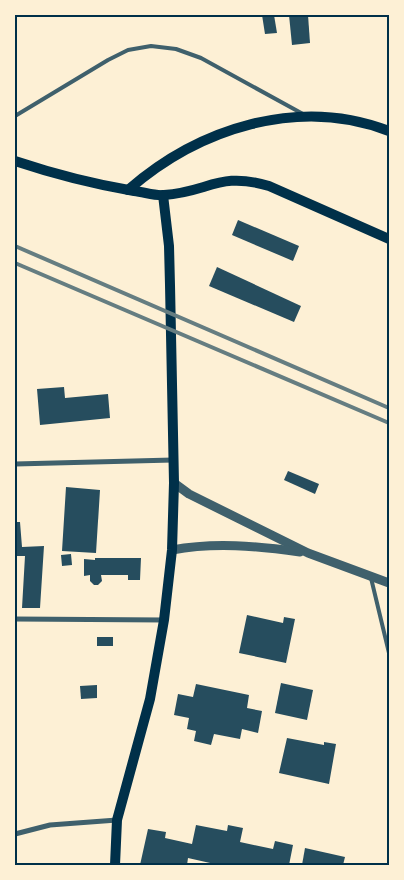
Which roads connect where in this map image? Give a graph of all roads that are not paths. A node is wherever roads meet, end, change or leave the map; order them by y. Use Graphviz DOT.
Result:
graph roads {
  1 [pos="305,115"];
  2 [pos="15,116"];
  3 [pos="389,131"];
  4 [pos="15,161"];
  5 [pos="128,190"];
  6 [pos="163,195"];
  7 [pos="389,239"];
  8 [pos="173,460"];
  9 [pos="15,464"];
  10 [pos="174,483"];
  11 [pos="172,550"];
  12 [pos="308,553"];
  13 [pos="370,575"];
  14 [pos="389,583"];
  15 [pos="15,619"];
  16 [pos="164,620"];
  17 [pos="389,653"];
  18 [pos="117,820"];
  19 [pos="15,834"];
  20 [pos="115,865"];
  1 -- 2 [label="lane"];
  1 -- 3 [label="main road"];
  1 -- 5 [label="main road"];
  4 -- 5 [label="main road"];
  5 -- 6 [label="main road"];
  6 -- 7 [label="main road"];
  6 -- 8 [label="main road"];
  8 -- 9 [label="street"];
  8 -- 10 [label="main road"];
  10 -- 11 [label="main road"];
  10 -- 12 [label="street"];
  11 -- 12 [label="street"];
  11 -- 16 [label="main road"];
  12 -- 13 [label="street"];
  13 -- 14 [label="street"];
  13 -- 17 [label="lane"];
  15 -- 16 [label="street"];
  16 -- 18 [label="main road"];
  18 -- 19 [label="street"];
  18 -- 20 [label="main road"];
}
